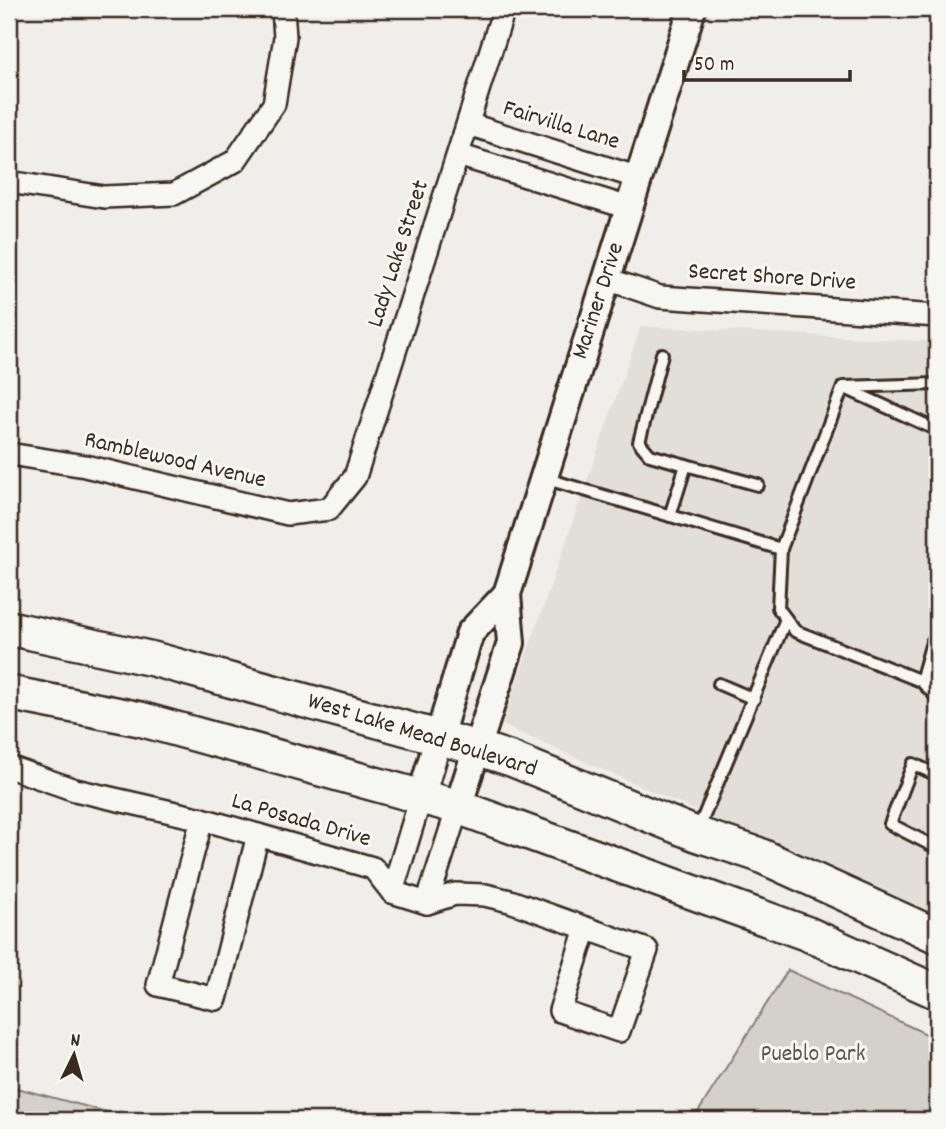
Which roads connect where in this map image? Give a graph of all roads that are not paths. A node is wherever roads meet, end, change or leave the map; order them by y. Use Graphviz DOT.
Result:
graph roads {
  1 [pos="283,9"];
  2 [pos="504,9"];
  3 [pos="692,9"];
  4 [pos="468,124"];
  5 [pos="458,155"];
  6 [pos="639,178"];
  7 [pos="9,182"];
  8 [pos="629,208"];
  9 [pos="607,279"];
  10 [pos="937,316"];
  11 [pos="662,354"];
  12 [pos="937,384"];
  13 [pos="843,387"];
  14 [pos="937,430"];
  15 [pos="9,454"];
  16 [pos="686,465"];
  17 [pos="544,478"];
  18 [pos="758,485"];
  19 [pos="329,509"];
  20 [pos="670,516"];
  21 [pos="781,548"];
  22 [pos="507,594"];
  23 [pos="786,620"];
  24 [pos="9,628"];
  25 [pos="937,636"];
  26 [pos="920,681"];
  27 [pos="719,684"];
  28 [pos="9,693"];
  29 [pos="937,697"];
  30 [pos="754,699"];
  31 [pos="439,738"];
  32 [pos="477,748"];
  33 [pos="9,767"];
  34 [pos="937,775"];
  35 [pos="421,797"];
  36 [pos="458,807"];
  37 [pos="202,819"];
  38 [pos="696,834"];
  39 [pos="258,835"];
  40 [pos="937,848"];
  41 [pos="393,892"];
  42 [pos="427,902"];
  43 [pos="586,928"];
  44 [pos="937,936"];
  45 [pos="937,992"];
  1 -- 7 [label="street"];
  2 -- 4 [label="street, Lady Lake Street"];
  3 -- 6 [label="street, Mariner Drive"];
  4 -- 5 [label="street, Lady Lake Street"];
  4 -- 6 [label="street, Fairvilla Lane"];
  5 -- 8 [label="street"];
  5 -- 19 [label="street, Lady Lake Street"];
  6 -- 8 [label="street, Mariner Drive"];
  8 -- 9 [label="street, Mariner Drive"];
  9 -- 10 [label="street, Secret Shore Drive"];
  9 -- 17 [label="street, Mariner Drive"];
  11 -- 16 [label="lane"];
  12 -- 13 [label="lane"];
  13 -- 14 [label="lane"];
  13 -- 21 [label="lane"];
  15 -- 19 [label="street, Ramblewood Avenue"];
  16 -- 18 [label="lane"];
  16 -- 20 [label="lane"];
  17 -- 20 [label="lane"];
  17 -- 22 [label="street, Mariner Drive"];
  20 -- 21 [label="lane"];
  21 -- 23 [label="lane"];
  22 -- 31 [label="street, Mariner Drive"];
  22 -- 32 [label="street, Mariner Drive"];
  23 -- 26 [label="lane"];
  23 -- 30 [label="lane"];
  24 -- 31 [label="main road, West Lake Mead Boulevard"];
  25 -- 26 [label="lane"];
  26 -- 29 [label="lane"];
  27 -- 30 [label="lane"];
  28 -- 35 [label="main road"];
  30 -- 38 [label="lane"];
  31 -- 32 [label="main road, West Lake Mead Boulevard"];
  31 -- 35 [label="street, Mariner Drive"];
  32 -- 36 [label="street, Mariner Drive"];
  32 -- 38 [label="main road, West Lake Mead Boulevard"];
  33 -- 37 [label="street, La Posada Drive"];
  34 -- 40 [label="lane"];
  35 -- 36 [label="main road"];
  35 -- 41 [label="street, Mariner Drive"];
  36 -- 42 [label="street, Mariner Drive"];
  36 -- 45 [label="main road"];
  37 -- 39 [label="street, La Posada Drive"];
  37 -- 39 [label="street"];
  38 -- 44 [label="main road, West Lake Mead Boulevard"];
  39 -- 41 [label="street, La Posada Drive"];
  41 -- 42 [label="street"];
  42 -- 43 [label="street"];
  43 -- 43 [label="street"];
}
